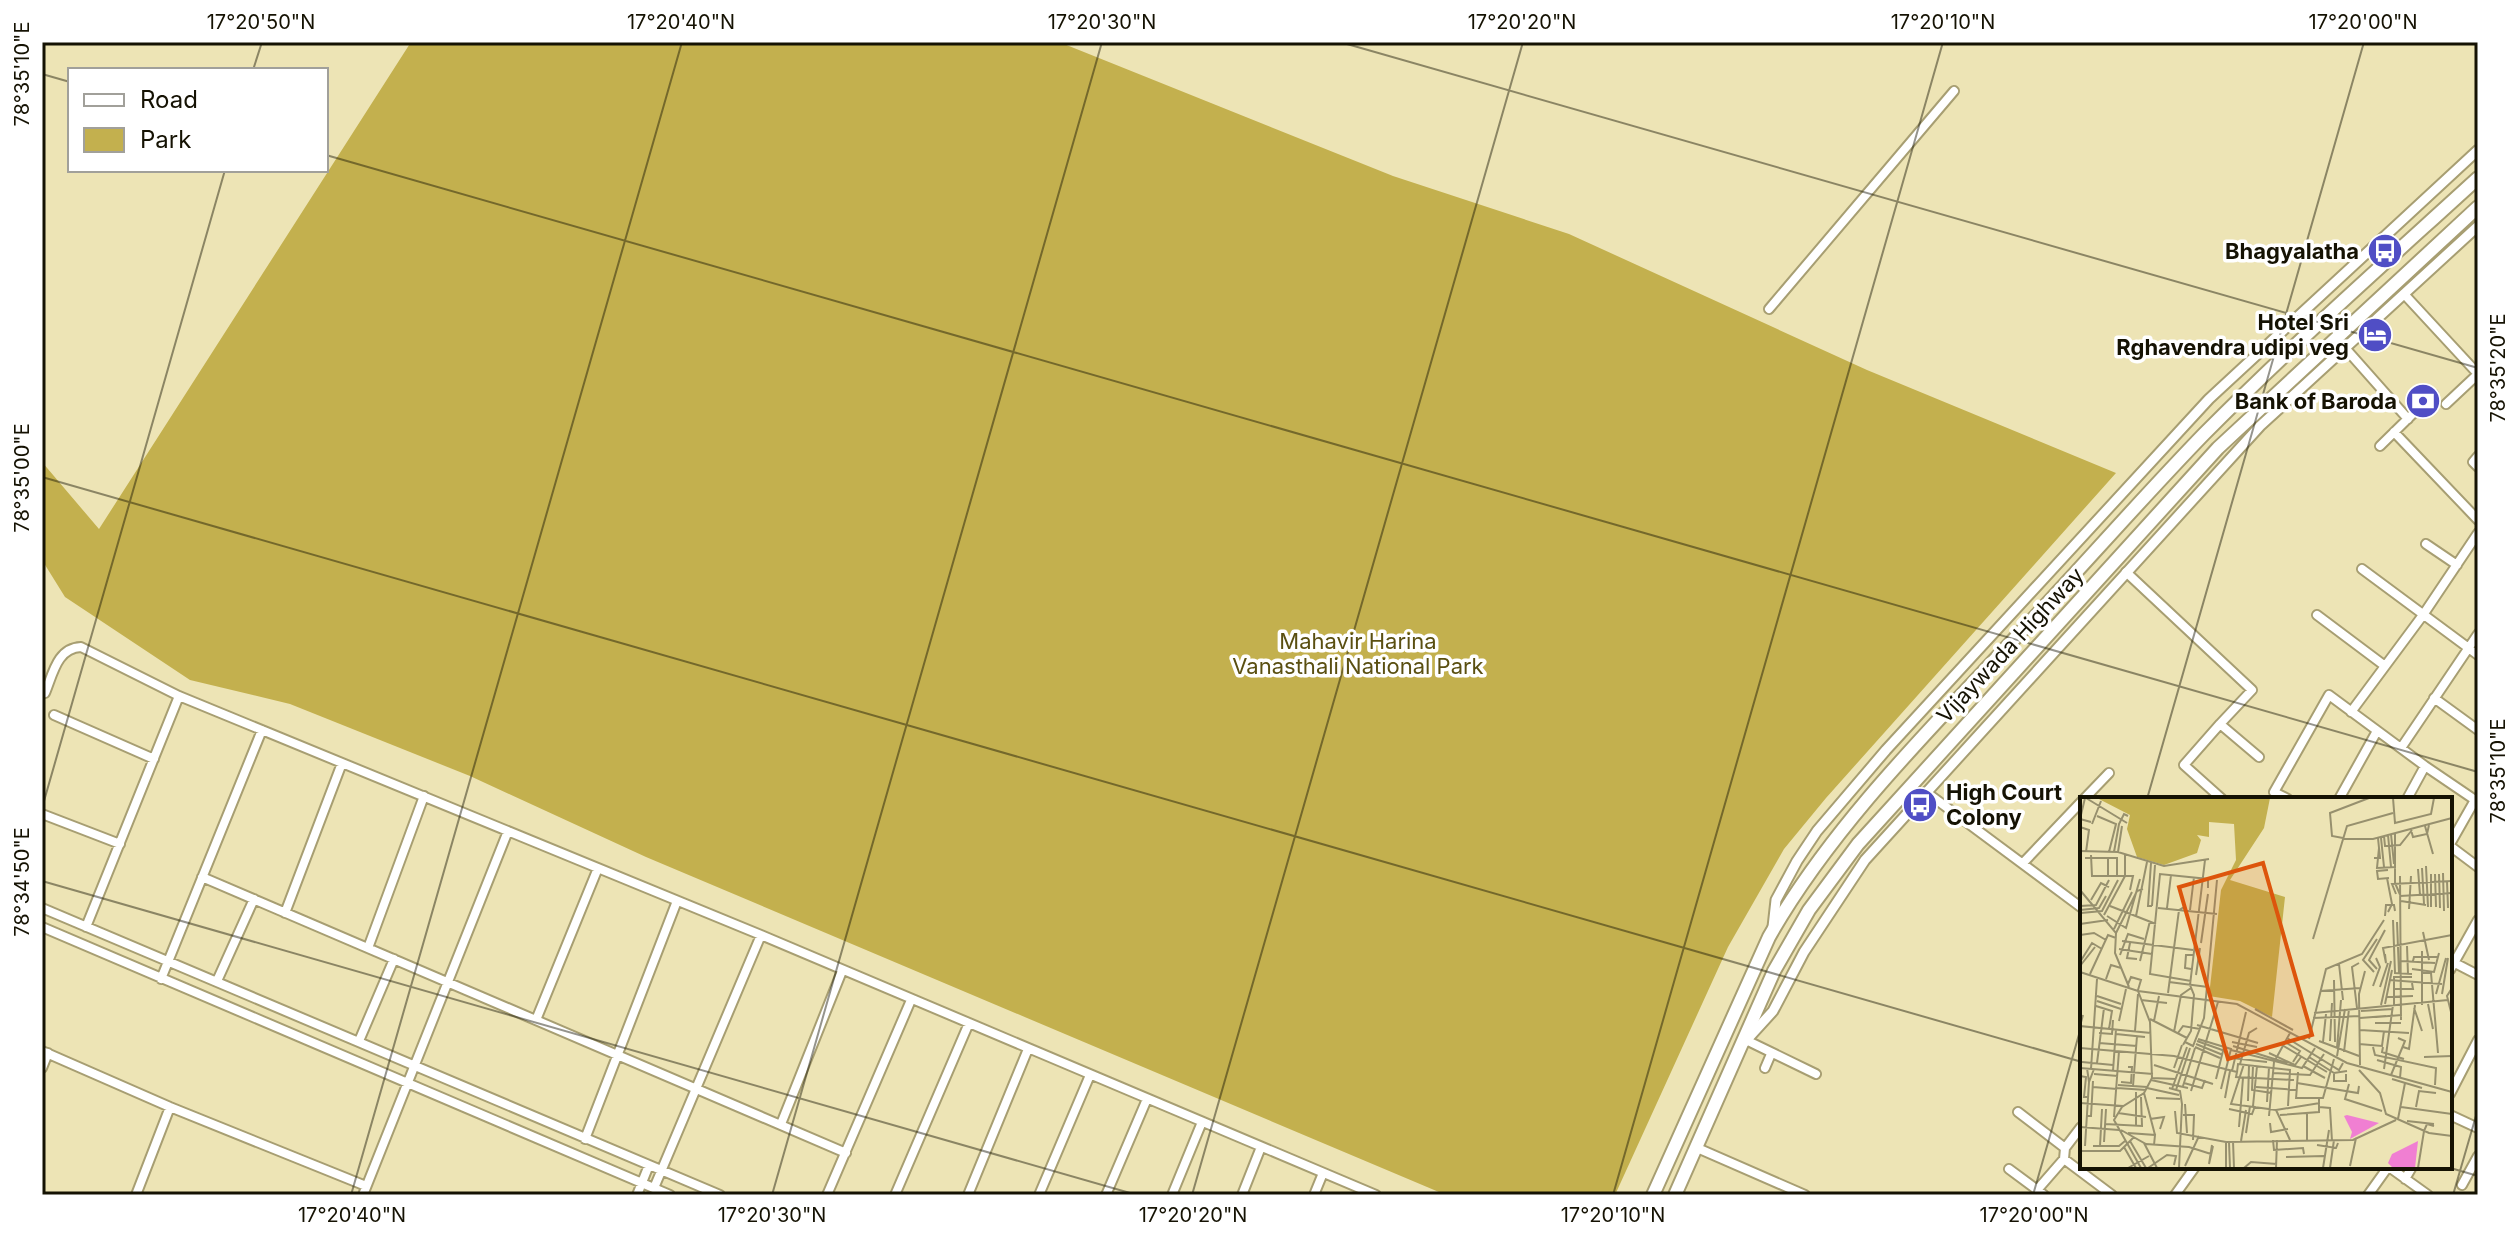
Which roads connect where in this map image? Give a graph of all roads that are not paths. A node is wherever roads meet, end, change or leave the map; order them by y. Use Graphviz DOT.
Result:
graph roads {
  1 [pos="1954,91"];
  2 [pos="2478,150"];
  3 [pos="2478,178"];
  4 [pos="2478,207"];
  5 [pos="2478,226"];
  6 [pos="2404,294"];
  7 [pos="1769,309"];
  8 [pos="2346,349"];
  9 [pos="2478,357"];
  10 [pos="2469,365"];
  11 [pos="2478,374"];
  12 [pos="2433,394"];
  13 [pos="2446,404"];
  14 [pos="2408,419"];
  15 [pos="2394,432"];
  16 [pos="2380,446"];
  17 [pos="2478,456"];
  18 [pos="2478,467"];
  19 [pos="2478,520"];
  20 [pos="2478,533"];
  21 [pos="2426,544"];
  22 [pos="2457,565"];
  23 [pos="2362,569"];
  24 [pos="2126,572"];
  25 [pos="2317,615"];
  26 [pos="2423,615"];
  27 [pos="2478,634"];
  28 [pos="2468,648"];
  29 [pos="2478,655"];
  30 [pos="2385,666"];
  31 [pos="45,693"];
  32 [pos="179,696"];
  33 [pos="2434,698"];
  34 [pos="2351,712"];
  35 [pos="54,715"];
  36 [pos="2220,724"];
  37 [pos="262,730"];
  38 [pos="2478,730"];
  39 [pos="2377,731"];
  40 [pos="2401,748"];
  41 [pos="2259,757"];
  42 [pos="154,759"];
  43 [pos="342,763"];
  44 [pos="2425,766"];
  45 [pos="2109,773"];
  46 [pos="1926,792"];
  47 [pos="424,796"];
  48 [pos="2086,797"];
  49 [pos="2220,797"];
  50 [pos="2284,797"];
  51 [pos="2340,797"];
  52 [pos="2408,797"];
  53 [pos="2477,801"];
  54 [pos="2080,803"];
  55 [pos="42,814"];
  56 [pos="508,831"];
  57 [pos="2452,842"];
  58 [pos="120,844"];
  59 [pos="2452,847"];
  60 [pos="2023,863"];
  61 [pos="2478,867"];
  62 [pos="598,868"];
  63 [pos="202,877"];
  64 [pos="254,899"];
  65 [pos="677,901"];
  66 [pos="2080,906"];
  67 [pos="42,908"];
  68 [pos="285,913"];
  69 [pos="2478,920"];
  70 [pos="42,927"];
  71 [pos="86,927"];
  72 [pos="1773,930"];
  73 [pos="761,935"];
  74 [pos="368,948"];
  75 [pos="394,959"];
  76 [pos="168,960"];
  77 [pos="2452,962"];
  78 [pos="2452,964"];
  79 [pos="842,971"];
  80 [pos="2478,975"];
  81 [pos="161,979"];
  82 [pos="217,981"];
  83 [pos="449,983"];
  84 [pos="911,1000"];
  85 [pos="536,1020"];
  86 [pos="969,1023"];
  87 [pos="2478,1040"];
  88 [pos="359,1041"];
  89 [pos="1745,1043"];
  90 [pos="1028,1049"];
  91 [pos="45,1052"];
  92 [pos="1771,1054"];
  93 [pos="617,1055"];
  94 [pos="416,1066"];
  95 [pos="42,1068"];
  96 [pos="1765,1068"];
  97 [pos="1816,1074"];
  98 [pos="1090,1075"];
  99 [pos="409,1085"];
  100 [pos="696,1088"];
  101 [pos="2452,1090"];
  102 [pos="1147,1099"];
  103 [pos="170,1107"];
  104 [pos="2018,1112"];
  105 [pos="2452,1116"];
  106 [pos="1202,1122"];
  107 [pos="781,1124"];
  108 [pos="2080,1128"];
  109 [pos="2478,1128"];
  110 [pos="585,1139"];
  111 [pos="1261,1147"];
  112 [pos="1695,1147"];
  113 [pos="2065,1148"];
  114 [pos="846,1153"];
  115 [pos="2478,1156"];
  116 [pos="2064,1159"];
  117 [pos="649,1165"];
  118 [pos="2009,1169"];
  119 [pos="2194,1169"];
  120 [pos="2387,1169"];
  121 [pos="2391,1169"];
  122 [pos="2411,1169"];
  123 [pos="662,1170"];
  124 [pos="1323,1173"];
  125 [pos="2405,1179"];
  126 [pos="642,1183"];
  127 [pos="2462,1185"];
  128 [pos="654,1188"];
  129 [pos="364,1191"];
  130 [pos="2041,1192"];
  131 [pos="2106,1193"];
  132 [pos="898,1194"];
  133 [pos="136,1195"];
  134 [pos="637,1195"];
  135 [pos="670,1195"];
  136 [pos="720,1195"];
  137 [pos="827,1195"];
  138 [pos="968,1195"];
  139 [pos="1039,1195"];
  140 [pos="1106,1195"];
  141 [pos="1172,1195"];
  142 [pos="1242,1195"];
  143 [pos="1314,1195"];
  144 [pos="1376,1195"];
  145 [pos="1653,1195"];
  146 [pos="1675,1195"];
  147 [pos="1805,1195"];
  148 [pos="2175,1195"];
  149 [pos="2368,1195"];
  150 [pos="2428,1195"];
  1 -- 7 [label="street"];
  2 -- 72 [label="street"];
  3 -- 72 [label="highway, Vijaywada Highway"];
  4 -- 89 [label="highway, Vijaywada Highway"];
  5 -- 6 [label="street"];
  6 -- 8 [label="street"];
  6 -- 10 [label="street"];
  8 -- 14 [label="street"];
  8 -- 24 [label="street"];
  9 -- 10 [label="street"];
  10 -- 11 [label="street"];
  11 -- 13 [label="street"];
  12 -- 14 [label="street"];
  14 -- 15 [label="street"];
  15 -- 16 [label="street"];
  15 -- 19 [label="street"];
  17 -- 18 [label="street"];
  20 -- 22 [label="street"];
  21 -- 22 [label="street"];
  22 -- 26 [label="street"];
  23 -- 26 [label="street"];
  24 -- 36 [label="street"];
  24 -- 46 [label="street"];
  25 -- 30 [label="street"];
  26 -- 28 [label="street"];
  26 -- 30 [label="street"];
  27 -- 28 [label="street"];
  28 -- 29 [label="street"];
  28 -- 33 [label="street"];
  30 -- 34 [label="street"];
  31 -- 32 [label="street"];
  32 -- 37 [label="street"];
  32 -- 42 [label="street"];
  33 -- 38 [label="street"];
  33 -- 40 [label="street"];
  34 -- 39 [label="street"];
  34 -- 50 [label="street"];
  35 -- 42 [label="street"];
  36 -- 41 [label="street"];
  36 -- 49 [label="street"];
  37 -- 43 [label="street"];
  37 -- 63 [label="street"];
  39 -- 40 [label="street"];
  39 -- 51 [label="street"];
  40 -- 44 [label="street"];
  42 -- 58 [label="street"];
  43 -- 47 [label="street"];
  43 -- 68 [label="street"];
  44 -- 52 [label="street"];
  44 -- 53 [label="street"];
  45 -- 48 [label="street"];
  46 -- 60 [label="street"];
  46 -- 89 [label="street"];
  47 -- 56 [label="street"];
  47 -- 74 [label="street"];
  53 -- 57 [label="street"];
  54 -- 60 [label="street"];
  55 -- 58 [label="street"];
  56 -- 62 [label="street"];
  56 -- 83 [label="street"];
  58 -- 71 [label="street"];
  59 -- 61 [label="street"];
  60 -- 66 [label="street"];
  62 -- 65 [label="street"];
  62 -- 85 [label="street"];
  63 -- 64 [label="street"];
  63 -- 76 [label="street"];
  64 -- 68 [label="street"];
  64 -- 82 [label="street"];
  65 -- 73 [label="street"];
  65 -- 93 [label="street"];
  67 -- 71 [label="street"];
  68 -- 74 [label="street"];
  69 -- 77 [label="street"];
  70 -- 81 [label="street"];
  71 -- 76 [label="street"];
  72 -- 145 [label="highway, Vijaywada Highway"];
  73 -- 79 [label="street"];
  73 -- 100 [label="street"];
  74 -- 75 [label="street"];
  75 -- 83 [label="street"];
  75 -- 88 [label="street"];
  76 -- 81 [label="street"];
  76 -- 82 [label="street"];
  78 -- 80 [label="street"];
  79 -- 84 [label="street"];
  79 -- 107 [label="street"];
  81 -- 99 [label="street"];
  82 -- 88 [label="street"];
  83 -- 85 [label="street"];
  83 -- 94 [label="street"];
  84 -- 86 [label="street"];
  84 -- 114 [label="street"];
  85 -- 93 [label="street"];
  86 -- 90 [label="street"];
  86 -- 132 [label="street"];
  87 -- 101 [label="street"];
  88 -- 94 [label="street"];
  89 -- 92 [label="street"];
  89 -- 112 [label="highway, Vijaywada Highway"];
  90 -- 98 [label="street"];
  90 -- 138 [label="street"];
  91 -- 95 [label="street"];
  91 -- 103 [label="street"];
  92 -- 96 [label="street"];
  92 -- 97 [label="street"];
  93 -- 100 [label="street"];
  93 -- 110 [label="street"];
  94 -- 99 [label="street"];
  94 -- 110 [label="street"];
  98 -- 102 [label="street"];
  98 -- 139 [label="street"];
  99 -- 126 [label="street"];
  99 -- 129 [label="street"];
  100 -- 107 [label="street"];
  100 -- 123 [label="street"];
  102 -- 106 [label="street"];
  102 -- 140 [label="street"];
  103 -- 129 [label="street"];
  103 -- 133 [label="street"];
  104 -- 113 [label="street"];
  105 -- 109 [label="street"];
  106 -- 111 [label="street"];
  106 -- 141 [label="street"];
  107 -- 114 [label="street"];
  108 -- 113 [label="street"];
  110 -- 117 [label="street"];
  111 -- 124 [label="street"];
  111 -- 142 [label="street"];
  112 -- 146 [label="highway, Vijaywada Highway"];
  112 -- 147 [label="street"];
  113 -- 116 [label="street"];
  114 -- 137 [label="street"];
  115 -- 127 [label="street"];
  116 -- 130 [label="street"];
  116 -- 131 [label="street"];
  117 -- 123 [label="street"];
  117 -- 126 [label="street"];
  118 -- 130 [label="street"];
  119 -- 148 [label="street"];
  120 -- 149 [label="street"];
  121 -- 125 [label="street"];
  122 -- 125 [label="street"];
  123 -- 128 [label="street"];
  123 -- 136 [label="street"];
  124 -- 143 [label="street"];
  124 -- 144 [label="street"];
  125 -- 150 [label="street"];
  126 -- 128 [label="street"];
  126 -- 134 [label="street"];
  128 -- 135 [label="street"];
}
